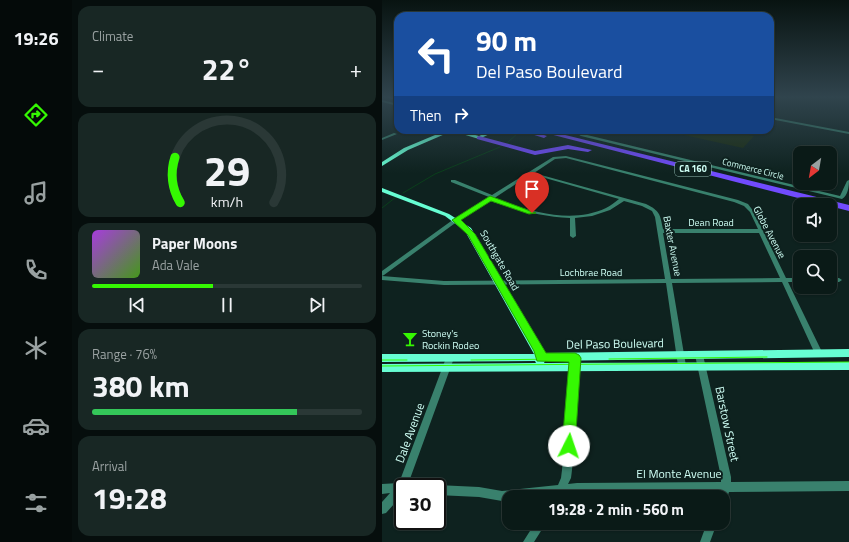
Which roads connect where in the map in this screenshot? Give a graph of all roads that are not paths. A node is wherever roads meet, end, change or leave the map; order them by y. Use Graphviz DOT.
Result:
graph roads {
  1 [pos="793,122"];
  2 [pos="849,133"];
  3 [pos="395,134"];
  4 [pos="442,134"];
  5 [pos="465,134"];
  6 [pos="487,134"];
  7 [pos="489,134"];
  8 [pos="531,134"];
  9 [pos="536,134"];
  10 [pos="553,134"];
  11 [pos="580,134"];
  12 [pos="479,138"];
  13 [pos="382,139"];
  14 [pos="494,142"];
  15 [pos="545,152"];
  16 [pos="382,164"];
  17 [pos="657,165"];
  18 [pos="531,173"];
  19 [pos="453,181"];
  20 [pos="849,181"];
  21 [pos="382,190"];
  22 [pos="492,198"];
  23 [pos="623,199"];
  24 [pos="793,199"];
  25 [pos="849,208"];
  26 [pos="837,210"];
  27 [pos="849,213"];
  28 [pos="572,217"];
  29 [pos="456,220"];
  30 [pos="661,231"];
  31 [pos="761,231"];
  32 [pos="573,236"];
  33 [pos="382,274"];
  34 [pos="382,278"];
  35 [pos="793,280"];
  36 [pos="670,281"];
  37 [pos="785,281"];
  38 [pos="500,282"];
  39 [pos="849,353"];
  40 [pos="820,354"];
  41 [pos="699,355"];
  42 [pos="382,358"];
  43 [pos="682,361"];
  44 [pos="540,362"];
  45 [pos="575,362"];
  46 [pos="448,363"];
  47 [pos="702,366"];
  48 [pos="849,366"];
  49 [pos="382,368"];
  50 [pos="407,478"];
  51 [pos="726,486"];
  52 [pos="849,486"];
  53 [pos="394,488"];
  54 [pos="382,489"];
  55 [pos="446,490"];
  56 [pos="561,490"];
  57 [pos="631,490"];
  58 [pos="725,490"];
  59 [pos="502,495"];
  60 [pos="394,497"];
  61 [pos="382,509"];
  62 [pos="536,530"];
  63 [pos="709,530"];
  64 [pos="528,542"];
  65 [pos="705,542"];
  1 -- 2 [label="street"];
  3 -- 13 [label="street"];
  4 -- 16 [label="street"];
  5 -- 12 [label="street"];
  6 -- 12 [label="street"];
  7 -- 14 [label="street"];
  8 -- 15 [label="highway"];
  9 -- 17 [label="highway, CA 160"];
  10 -- 25 [label="highway, CA 160"];
  11 -- 20 [label="street, Commerce Circle"];
  12 -- 14 [label="highway"];
  14 -- 15 [label="highway"];
  15 -- 17 [label="highway"];
  17 -- 24 [label="highway, CA 160"];
  18 -- 22 [label="street"];
  18 -- 23 [label="street, Baxter Avenue"];
  18 -- 31 [label="street, Globe Avenue"];
  19 -- 22 [label="street"];
  21 -- 29 [label="street, Southgate Road"];
  22 -- 28 [label="street"];
  22 -- 29 [label="street"];
  23 -- 28 [label="street"];
  23 -- 30 [label="street, Baxter Avenue"];
  26 -- 27 [label="highway"];
  28 -- 32 [label="street"];
  29 -- 33 [label="street"];
  29 -- 38 [label="street, Southgate Road"];
  30 -- 31 [label="street, Dean Road"];
  30 -- 36 [label="street, Baxter Avenue"];
  31 -- 37 [label="street, Globe Avenue"];
  34 -- 38 [label="street, Lochbrae Road"];
  35 -- 37 [label="street, Lochbrae Road"];
  36 -- 37 [label="street, Lochbrae Road"];
  36 -- 38 [label="street, Lochbrae Road"];
  36 -- 43 [label="street, Baxter Avenue"];
  37 -- 40 [label="street, Globe Avenue"];
  38 -- 44 [label="street, Southgate Road"];
  39 -- 40 [label="street, Del Paso Boulevard"];
  40 -- 41 [label="street, Del Paso Boulevard"];
  41 -- 43 [label="street, Del Paso Boulevard"];
  41 -- 47 [label="street, Barstow Street"];
  42 -- 46 [label="street, Del Paso Boulevard"];
  43 -- 45 [label="street, Del Paso Boulevard"];
  43 -- 47 [label="street, Del Paso Boulevard"];
  44 -- 45 [label="street, Del Paso Boulevard"];
  44 -- 46 [label="street, Del Paso Boulevard"];
  45 -- 56 [label="street"];
  46 -- 49 [label="street, Del Paso Boulevard"];
  46 -- 50 [label="street, Dale Avenue"];
  47 -- 48 [label="street, Del Paso Boulevard"];
  47 -- 51 [label="street, Barstow Street"];
  51 -- 52 [label="street, El Monte Avenue"];
  51 -- 57 [label="street, El Monte Avenue"];
  51 -- 58 [label="street, Barstow Street"];
  53 -- 54 [label="street"];
  55 -- 59 [label="street, El Monte Avenue"];
  60 -- 61 [label="street, Dale Avenue"];
  62 -- 64 [label="street"];
  63 -- 65 [label="street"];
}
